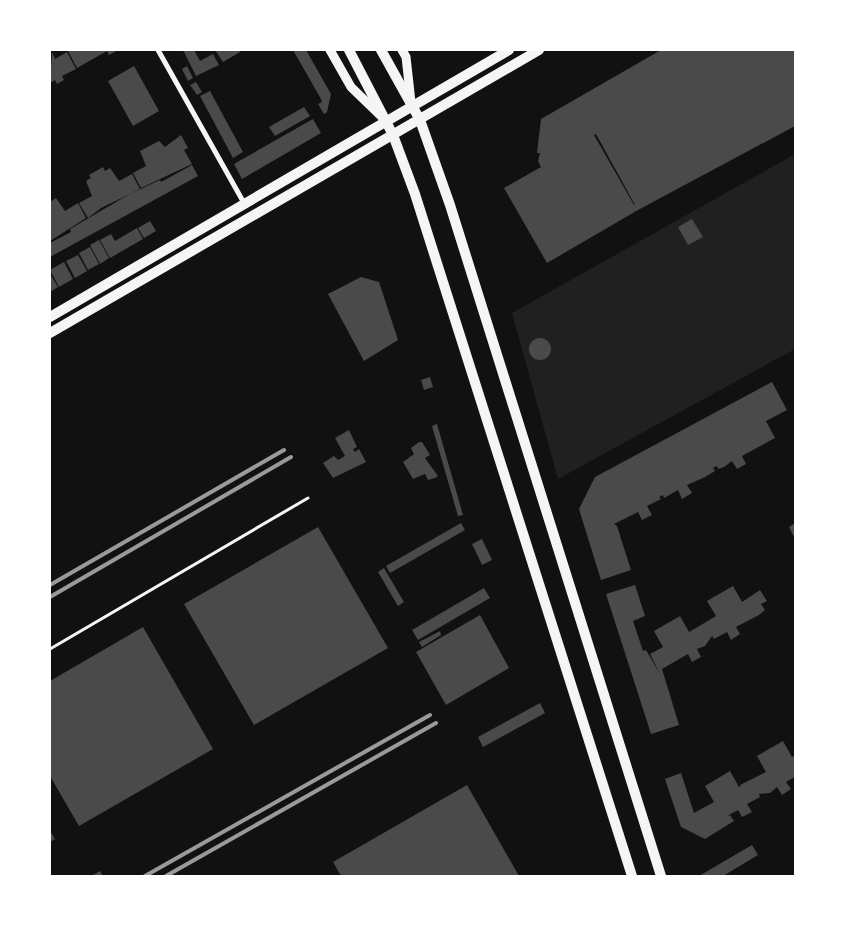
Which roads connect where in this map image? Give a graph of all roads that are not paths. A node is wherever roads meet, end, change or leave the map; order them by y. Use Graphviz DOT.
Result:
graph roads {
  1 [pos="158,50"];
  2 [pos="330,50"];
  3 [pos="349,50"];
  4 [pos="381,50"];
  5 [pos="402,50"];
  6 [pos="509,50"];
  7 [pos="539,50"];
  8 [pos="412,105"];
  9 [pos="420,120"];
  10 [pos="385,121"];
  11 [pos="393,135"];
  12 [pos="244,203"];
  13 [pos="50,316"];
  14 [pos="50,333"];
  15 [pos="308,498"];
  16 [pos="51,647"];
  17 [pos="632,876"];
  18 [pos="661,876"];
  1 -- 12 [label="street"];
  2 -- 10 [label="street"];
  3 -- 10 [label="main road"];
  4 -- 8 [label="main road"];
  5 -- 8 [label="street"];
  6 -- 8 [label="main road"];
  7 -- 9 [label="main road"];
  8 -- 9 [label="main road"];
  8 -- 10 [label="main road"];
  9 -- 11 [label="main road"];
  9 -- 18 [label="main road"];
  10 -- 11 [label="main road"];
  10 -- 12 [label="main road"];
  11 -- 14 [label="main road"];
  11 -- 17 [label="main road"];
  12 -- 13 [label="main road"];
  15 -- 16 [label="lane"];
}
